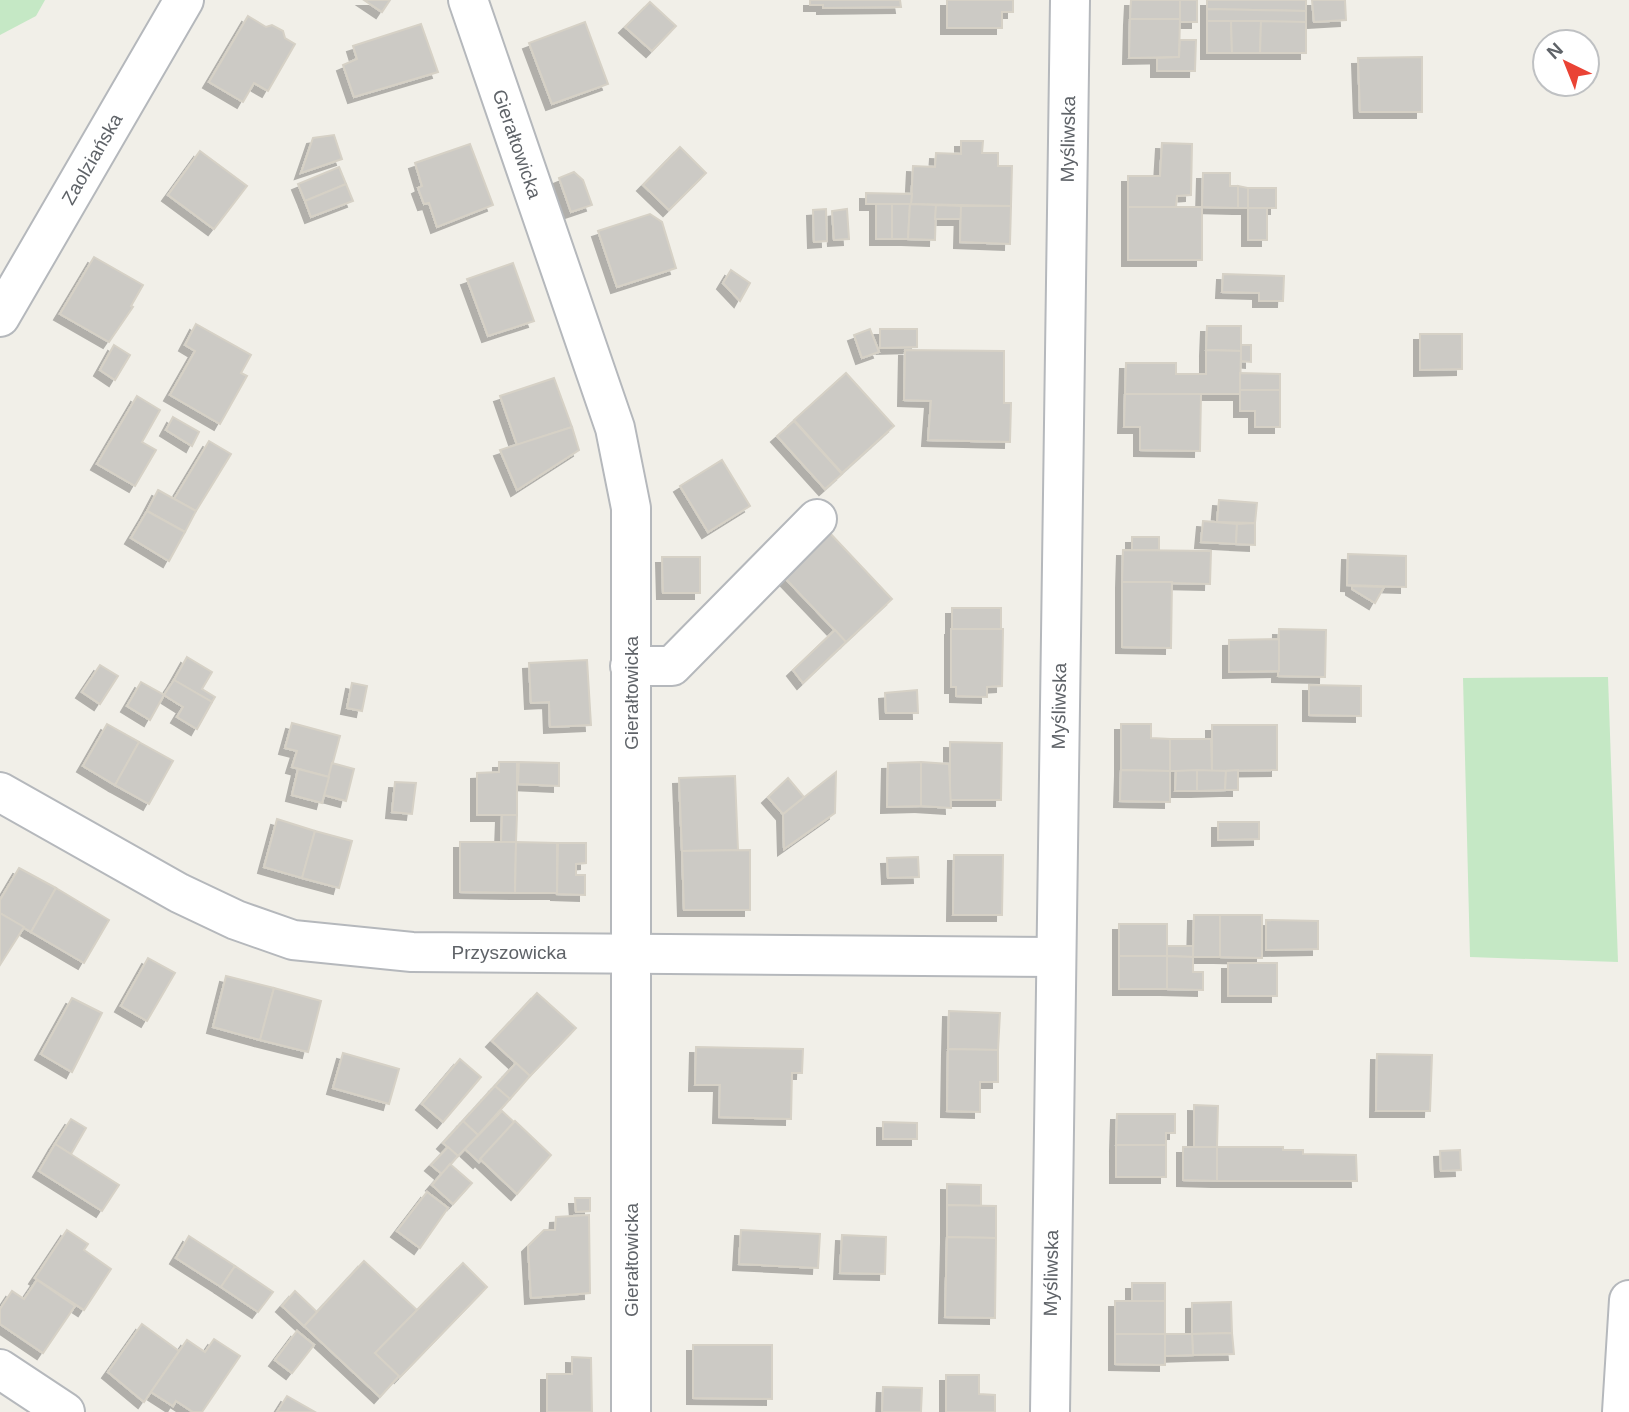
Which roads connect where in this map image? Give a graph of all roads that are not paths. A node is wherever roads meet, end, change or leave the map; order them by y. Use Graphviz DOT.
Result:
graph roads {
  1 [pos="184,0"];
  2 [pos="468,0"];
  3 [pos="1070,0"];
  4 [pos="0,317"];
  5 [pos="817,519"];
  6 [pos="630,666"];
  7 [pos="0,792"];
  8 [pos="632,952"];
  9 [pos="1055,957"];
  10 [pos="1629,1300"];
  11 [pos="0,1369"];
  12 [pos="65,1412"];
  13 [pos="631,1412"];
  14 [pos="1050,1412"];
  15 [pos="1622,1412"];
  1 -- 4 [label="street, Zaolziańska"];
  2 -- 6 [label="street, Gierałtowicka"];
  3 -- 9 [label="street, Myśliwska"];
  5 -- 6 [label="street"];
  6 -- 8 [label="street, Gierałtowicka"];
  7 -- 8 [label="street, Przyszowicka"];
  8 -- 9 [label="street, Przyszowicka"];
  8 -- 13 [label="street, Gierałtowicka"];
  9 -- 14 [label="street, Myśliwska"];
  10 -- 15 [label="street"];
  11 -- 12 [label="street"];
}
